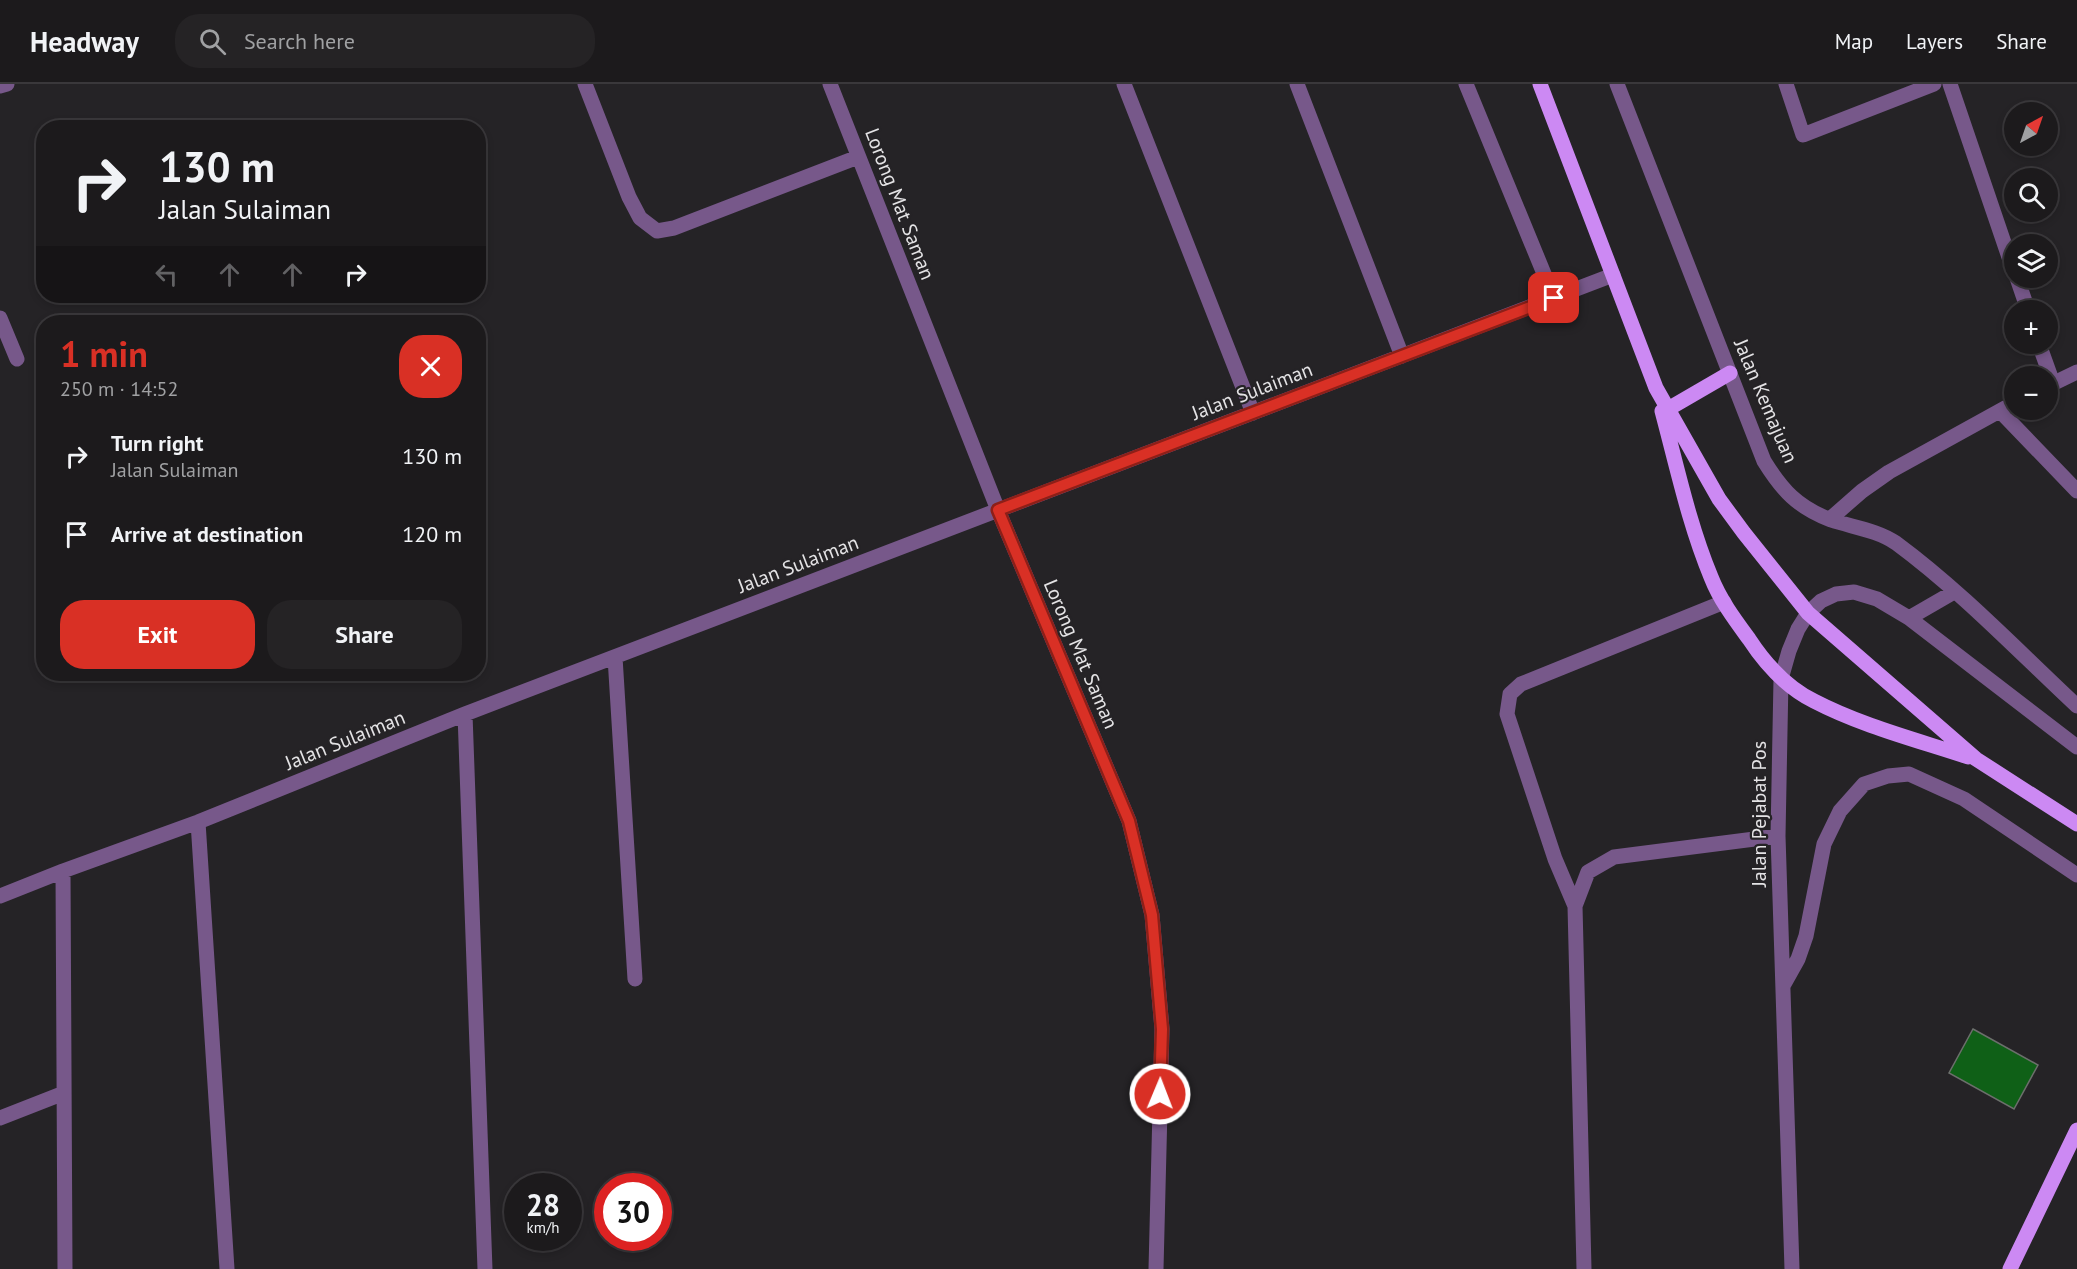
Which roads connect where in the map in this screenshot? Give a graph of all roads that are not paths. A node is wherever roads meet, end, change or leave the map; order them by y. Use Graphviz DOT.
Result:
graph roads {
  1 [pos="7,84"];
  2 [pos="585,84"];
  3 [pos="830,84"];
  4 [pos="1124,84"];
  5 [pos="1297,84"];
  6 [pos="1466,84"];
  7 [pos="1540,84"];
  8 [pos="1617,84"];
  9 [pos="1786,84"];
  10 [pos="1934,84"];
  11 [pos="1950,84"];
  12 [pos="0,86"];
  13 [pos="858,157"];
  14 [pos="2004,243"];
  15 [pos="1613,275"];
  16 [pos="1554,298"];
  17 [pos="0,318"];
  18 [pos="1401,356"];
  19 [pos="17,359"];
  20 [pos="2077,372"];
  21 [pos="1730,373"];
  22 [pos="2058,380"];
  23 [pos="1656,388"];
  24 [pos="1668,409"];
  25 [pos="2004,409"];
  26 [pos="2000,411"];
  27 [pos="1253,413"];
  28 [pos="2077,491"];
  29 [pos="998,510"];
  30 [pos="1830,519"];
  31 [pos="1954,592"];
  32 [pos="1724,602"];
  33 [pos="1808,613"];
  34 [pos="1909,618"];
  35 [pos="615,657"];
  36 [pos="1781,679"];
  37 [pos="2077,706"];
  38 [pos="465,714"];
  39 [pos="2077,747"];
  40 [pos="1976,759"];
  41 [pos="198,822"];
  42 [pos="2077,824"];
  43 [pos="1778,836"];
  44 [pos="63,871"];
  45 [pos="2077,875"];
  46 [pos="0,896"];
  47 [pos="1575,906"];
  48 [pos="635,979"];
  49 [pos="1784,984"];
  50 [pos="64,1093"];
  51 [pos="0,1118"];
  52 [pos="2077,1130"];
  53 [pos="65,1269"];
  54 [pos="227,1269"];
  55 [pos="485,1269"];
  56 [pos="1156,1269"];
  57 [pos="1584,1269"];
  58 [pos="1792,1269"];
  59 [pos="2010,1269"];
  1 -- 12 [label="street"];
  2 -- 13 [label="street"];
  3 -- 13 [label="street, Lorong Mat Saman"];
  4 -- 27 [label="street"];
  5 -- 18 [label="street"];
  6 -- 16 [label="street"];
  7 -- 15 [label="main road"];
  8 -- 21 [label="street, Jalan Kemajuan"];
  9 -- 10 [label="street"];
  11 -- 14 [label="street"];
  13 -- 29 [label="street, Lorong Mat Saman"];
  15 -- 16 [label="street, Jalan Sulaiman"];
  15 -- 23 [label="main road"];
  16 -- 18 [label="street, Jalan Sulaiman"];
  17 -- 19 [label="street"];
  18 -- 27 [label="street, Jalan Sulaiman"];
  20 -- 22 [label="street"];
  21 -- 24 [label="main road"];
  21 -- 30 [label="street, Jalan Kemajuan"];
  23 -- 24 [label="main road"];
  23 -- 32 [label="main road"];
  24 -- 33 [label="main road"];
  25 -- 26 [label="street"];
  26 -- 28 [label="street"];
  26 -- 30 [label="street"];
  27 -- 29 [label="street, Jalan Sulaiman"];
  29 -- 35 [label="street, Jalan Sulaiman"];
  29 -- 56 [label="street, Lorong Mat Saman"];
  30 -- 31 [label="street, Jalan Kemajuan"];
  31 -- 34 [label="street"];
  31 -- 37 [label="street, Jalan Kemajuan"];
  32 -- 36 [label="main road"];
  32 -- 47 [label="street"];
  33 -- 34 [label="street"];
  33 -- 36 [label="street, Jalan Pejabat Pos"];
  33 -- 40 [label="main road"];
  34 -- 39 [label="street"];
  35 -- 38 [label="street, Jalan Sulaiman"];
  35 -- 48 [label="street"];
  36 -- 40 [label="main road"];
  36 -- 43 [label="street, Jalan Pejabat Pos"];
  38 -- 41 [label="street, Jalan Sulaiman"];
  38 -- 55 [label="street"];
  40 -- 42 [label="main road"];
  41 -- 44 [label="street, Jalan Sulaiman"];
  41 -- 54 [label="street"];
  43 -- 47 [label="street"];
  43 -- 49 [label="street, Jalan Pejabat Pos"];
  44 -- 46 [label="street, Jalan Sulaiman"];
  44 -- 50 [label="street"];
  45 -- 49 [label="street"];
  47 -- 57 [label="street"];
  49 -- 58 [label="street, Jalan Pejabat Pos"];
  50 -- 51 [label="street"];
  50 -- 53 [label="street"];
  52 -- 59 [label="main road"];
}
